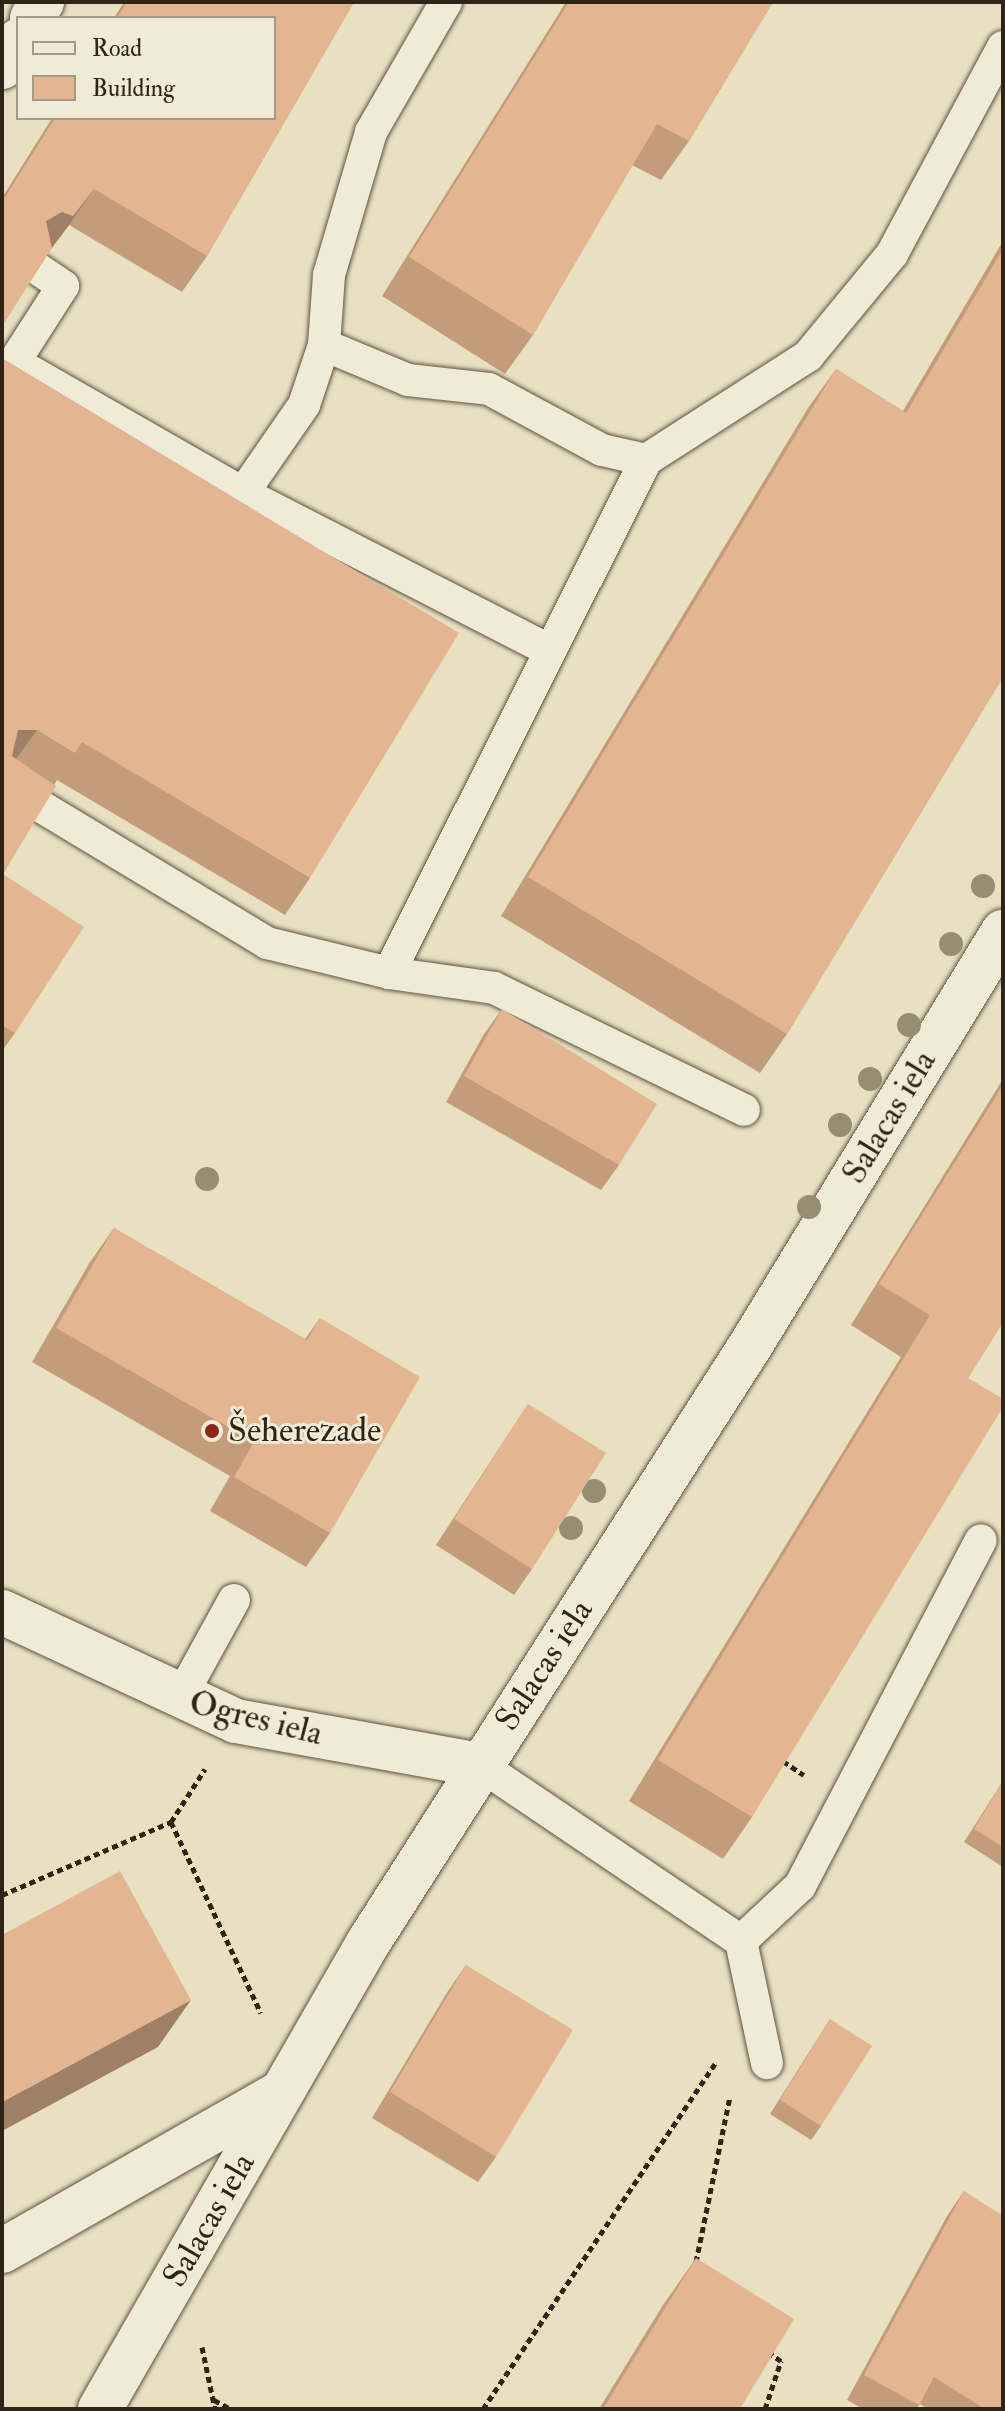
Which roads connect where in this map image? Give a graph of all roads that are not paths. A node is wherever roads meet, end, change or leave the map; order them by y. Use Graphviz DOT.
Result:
graph roads {
  1 [pos="446,2"];
  2 [pos="16,44"];
  3 [pos="1003,47"];
  4 [pos="2,67"];
  5 [pos="36,268"];
  6 [pos="324,345"];
  7 [pos="8,372"];
  8 [pos="646,460"];
  9 [pos="243,493"];
  10 [pos="548,650"];
  11 [pos="2,783"];
  12 [pos="1000,941"];
  13 [pos="389,973"];
  14 [pos="744,1110"];
  15 [pos="981,1540"];
  16 [pos="234,1600"];
  17 [pos="4,1619"];
  18 [pos="179,1700"];
  19 [pos="480,1765"];
  20 [pos="741,1941"];
  21 [pos="765,2052"];
  22 [pos="282,2092"];
  23 [pos="2,2251"];
  24 [pos="100,2409"];
  1 -- 6 [label="lane"];
  2 -- 4 [label="street"];
  3 -- 8 [label="lane"];
  5 -- 7 [label="lane"];
  6 -- 8 [label="lane"];
  6 -- 9 [label="lane"];
  7 -- 9 [label="lane"];
  8 -- 10 [label="lane"];
  9 -- 10 [label="lane"];
  10 -- 13 [label="lane"];
  11 -- 13 [label="lane"];
  12 -- 19 [label="street, Salacas iela"];
  13 -- 14 [label="lane"];
  15 -- 20 [label="lane"];
  16 -- 18 [label="lane"];
  17 -- 18 [label="street, Ogres iela"];
  18 -- 19 [label="street, Ogres iela"];
  19 -- 20 [label="lane"];
  19 -- 22 [label="street, Salacas iela"];
  20 -- 21 [label="lane"];
  22 -- 23 [label="street"];
  22 -- 24 [label="street, Salacas iela"];
}
